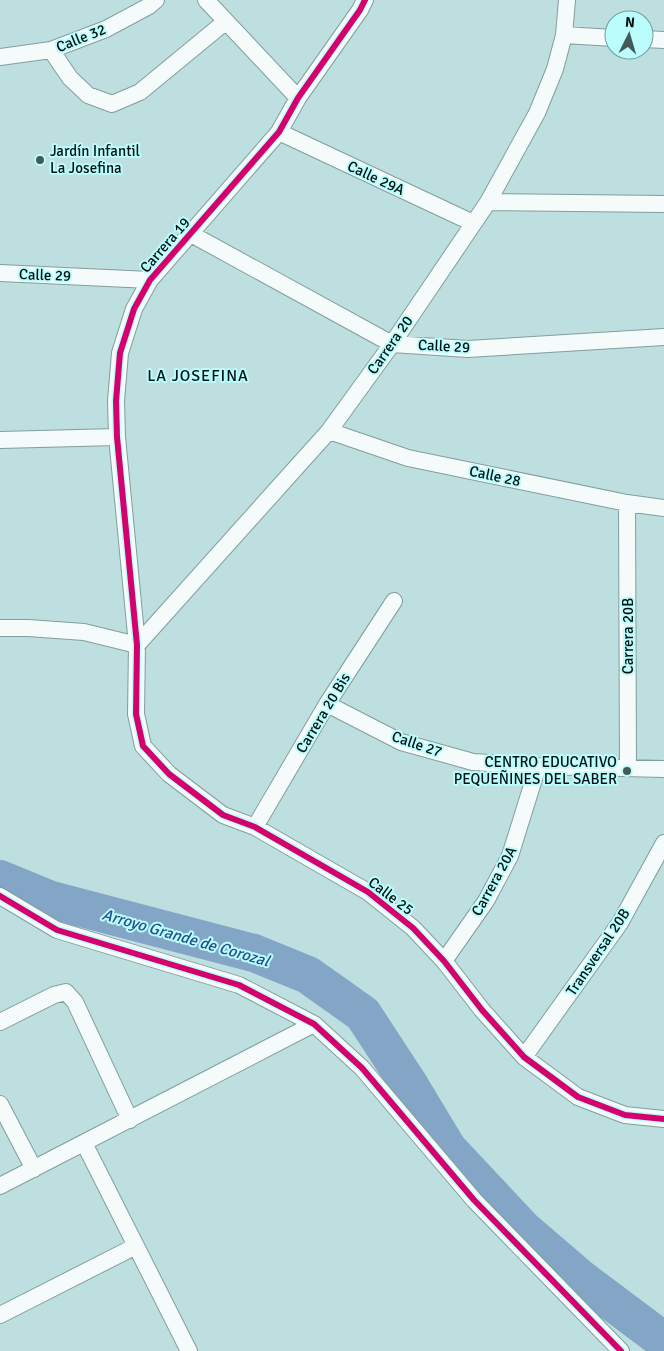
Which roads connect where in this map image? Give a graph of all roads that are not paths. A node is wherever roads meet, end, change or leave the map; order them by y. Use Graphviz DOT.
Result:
graph roads {
  1 [pos="156,0"];
  2 [pos="206,0"];
  3 [pos="365,0"];
  4 [pos="567,0"];
  5 [pos="225,22"];
  6 [pos="564,35"];
  7 [pos="604,37"];
  8 [pos="51,50"];
  9 [pos="0,57"];
  10 [pos="298,98"];
  11 [pos="278,132"];
  12 [pos="488,202"];
  13 [pos="664,204"];
  14 [pos="473,223"];
  15 [pos="191,234"];
  16 [pos="0,273"];
  17 [pos="150,280"];
  18 [pos="664,337"];
  19 [pos="392,344"];
  20 [pos="329,431"];
  21 [pos="117,437"];
  22 [pos="0,440"];
  23 [pos="627,503"];
  24 [pos="664,508"];
  25 [pos="394,601"];
  26 [pos="0,628"];
  27 [pos="137,645"];
  28 [pos="327,704"];
  29 [pos="538,766"];
  30 [pos="628,768"];
  31 [pos="664,769"];
  32 [pos="255,827"];
  33 [pos="664,843"];
  34 [pos="0,896"];
  35 [pos="444,961"];
  36 [pos="0,1022"];
  37 [pos="314,1024"];
  38 [pos="524,1056"];
  39 [pos="0,1104"];
  40 [pos="664,1119"];
  41 [pos="130,1120"];
  42 [pos="84,1143"];
  43 [pos="34,1169"];
  44 [pos="0,1186"];
  45 [pos="136,1246"];
  46 [pos="0,1316"];
  47 [pos="189,1351"];
  48 [pos="622,1351"];
  1 -- 8 [label="street, Calle 32"];
  2 -- 5 [label="street"];
  3 -- 10 [label="street, Carrera 19"];
  4 -- 6 [label="street, Carrera 20"];
  5 -- 8 [label="street"];
  5 -- 10 [label="street"];
  6 -- 7 [label="street"];
  6 -- 12 [label="street, Carrera 20"];
  8 -- 9 [label="street, Calle 32"];
  10 -- 11 [label="street, Carrera 19"];
  11 -- 14 [label="street, Calle 29A"];
  11 -- 15 [label="street, Carrera 19"];
  12 -- 13 [label="street"];
  12 -- 14 [label="street, Carrera 20"];
  14 -- 19 [label="street, Carrera 20"];
  15 -- 17 [label="street, Carrera 19"];
  15 -- 19 [label="street, Calle 29"];
  16 -- 17 [label="street, Calle 29"];
  17 -- 21 [label="street, Carrera 19"];
  18 -- 19 [label="street, Calle 29"];
  19 -- 20 [label="street, Carrera 20"];
  20 -- 23 [label="street, Calle 28"];
  20 -- 27 [label="street, Carrera 20"];
  21 -- 22 [label="street"];
  21 -- 27 [label="street, Carrera 19"];
  23 -- 24 [label="street, Calle 28"];
  23 -- 30 [label="street, Carrera 20B"];
  25 -- 28 [label="street, Carrera 20 Bis"];
  26 -- 27 [label="street"];
  27 -- 32 [label="street, Calle 25"];
  28 -- 29 [label="street, Calle 27"];
  28 -- 32 [label="street, Carrera 20 Bis"];
  29 -- 30 [label="street, Calle 27"];
  29 -- 35 [label="street, Carrera 20A"];
  30 -- 31 [label="street, Calle 27"];
  32 -- 35 [label="street, Calle 25"];
  33 -- 38 [label="street, Transversal 20B"];
  34 -- 37 [label="street"];
  35 -- 38 [label="street, Calle 25"];
  36 -- 41 [label="street"];
  37 -- 41 [label="street"];
  37 -- 48 [label="street"];
  38 -- 40 [label="street, Calle 25"];
  39 -- 43 [label="street"];
  41 -- 42 [label="street"];
  42 -- 43 [label="street"];
  42 -- 45 [label="street"];
  43 -- 44 [label="street"];
  45 -- 46 [label="street"];
  45 -- 47 [label="street"];
}
